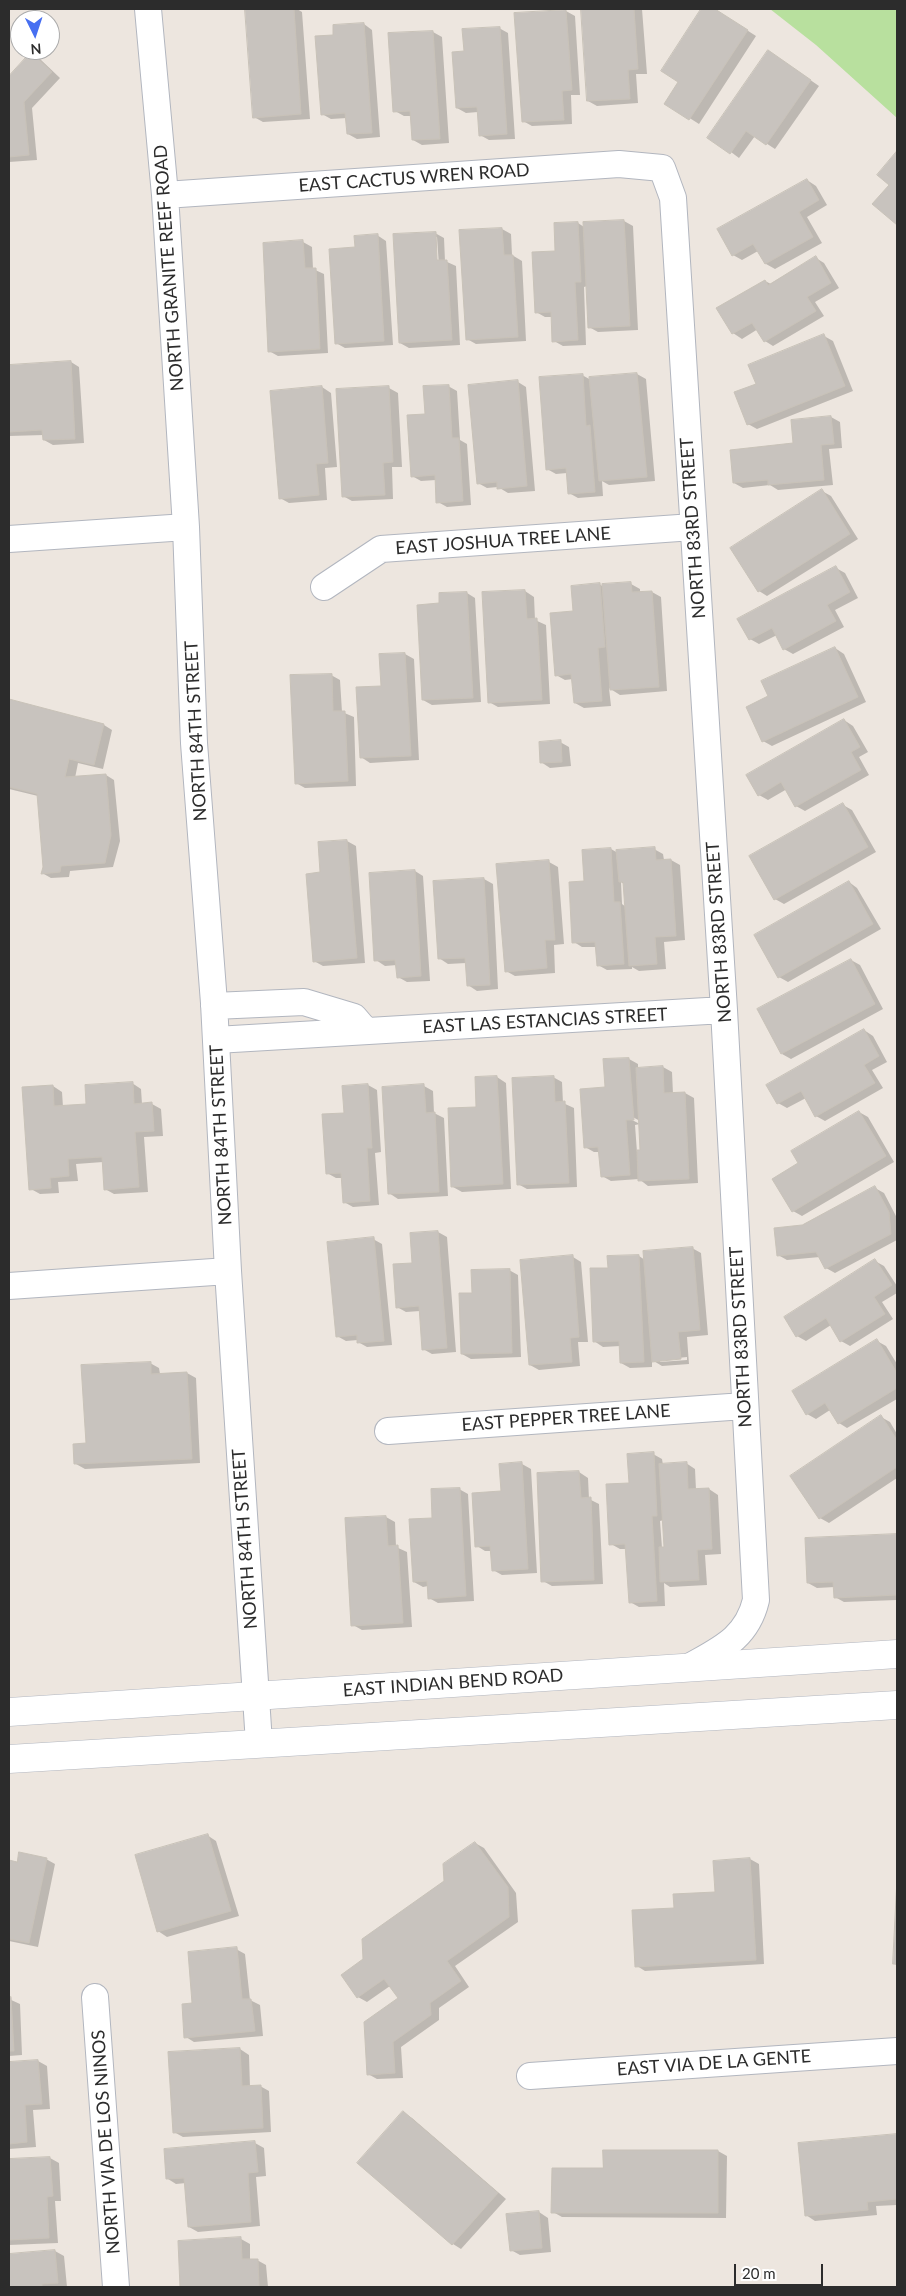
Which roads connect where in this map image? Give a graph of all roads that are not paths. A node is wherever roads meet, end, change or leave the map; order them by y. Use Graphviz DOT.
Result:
graph roads {
  1 [pos="148,9"];
  2 [pos="662,168"];
  3 [pos="165,195"];
  4 [pos="186,527"];
  5 [pos="693,527"];
  6 [pos="9,539"];
  7 [pos="324,587"];
  8 [pos="214,1006"];
  9 [pos="724,1010"];
  10 [pos="366,1031"];
  11 [pos="216,1040"];
  12 [pos="228,1271"];
  13 [pos="9,1286"];
  14 [pos="744,1406"];
  15 [pos="388,1431"];
  16 [pos="897,1654"];
  17 [pos="689,1667"];
  18 [pos="255,1696"];
  19 [pos="897,1705"];
  20 [pos="9,1712"];
  21 [pos="259,1743"];
  22 [pos="9,1759"];
  23 [pos="95,1998"];
  24 [pos="897,2051"];
  25 [pos="530,2076"];
  26 [pos="116,2287"];
  1 -- 3 [label="street, NORTH GRANITE REEF ROAD"];
  2 -- 3 [label="street, EAST CACTUS WREN ROAD"];
  2 -- 5 [label="street, NORTH 83RD STREET"];
  3 -- 4 [label="street, NORTH GRANITE REEF ROAD"];
  4 -- 6 [label="street"];
  4 -- 8 [label="street, NORTH 84TH STREET"];
  5 -- 7 [label="street, EAST JOSHUA TREE LANE"];
  5 -- 9 [label="street, NORTH 83RD STREET"];
  8 -- 10 [label="street"];
  8 -- 11 [label="street, NORTH 84TH STREET"];
  9 -- 10 [label="street, EAST LAS ESTANCIAS STREET"];
  9 -- 14 [label="street, NORTH 83RD STREET"];
  10 -- 11 [label="street, EAST LAS ESTANCIAS STREET"];
  11 -- 12 [label="street, NORTH 84TH STREET"];
  12 -- 13 [label="street"];
  12 -- 18 [label="street, NORTH 84TH STREET"];
  14 -- 15 [label="street, EAST PEPPER TREE LANE"];
  14 -- 17 [label="street, NORTH 83RD STREET"];
  16 -- 17 [label="main road, EAST INDIAN BEND ROAD"];
  17 -- 18 [label="main road, EAST INDIAN BEND ROAD"];
  18 -- 20 [label="main road, EAST INDIAN BEND ROAD"];
  18 -- 21 [label="street, NORTH 84TH STREET"];
  19 -- 21 [label="main road"];
  21 -- 22 [label="main road"];
  23 -- 26 [label="street, NORTH VIA DE LOS NINOS"];
  24 -- 25 [label="street, EAST VIA DE LA GENTE"];
}
